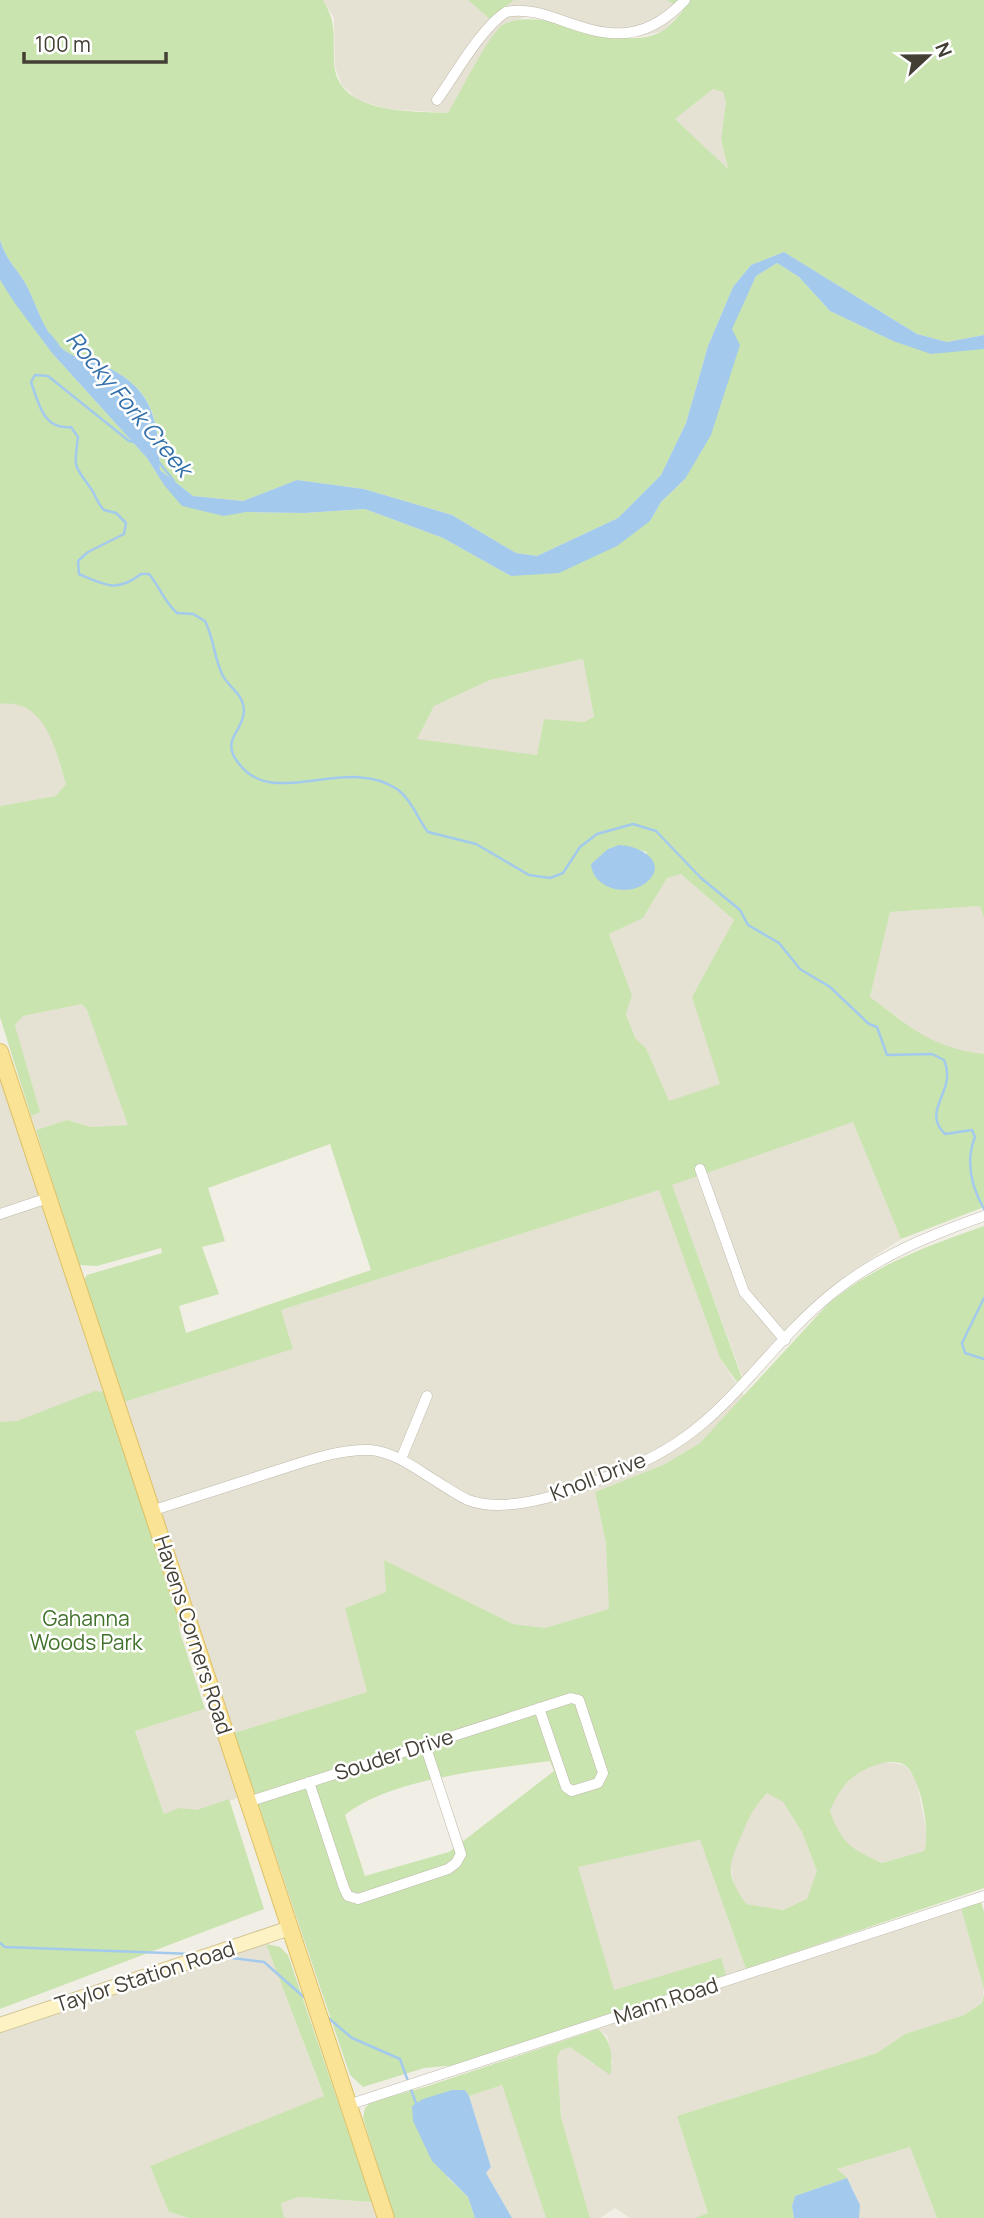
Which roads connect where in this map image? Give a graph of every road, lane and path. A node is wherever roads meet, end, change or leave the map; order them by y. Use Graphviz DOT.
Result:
graph roads {
  1 [pos="685,0"];
  2 [pos="437,100"];
  3 [pos="0,1052"];
  4 [pos="700,1169"];
  5 [pos="48,1198"];
  6 [pos="0,1214"];
  7 [pos="984,1216"];
  8 [pos="785,1340"];
  9 [pos="428,1396"];
  10 [pos="401,1459"];
  11 [pos="151,1511"];
  12 [pos="539,1708"];
  13 [pos="425,1745"];
  14 [pos="309,1782"];
  15 [pos="248,1802"];
  16 [pos="984,1896"];
  17 [pos="290,1928"];
  18 [pos="0,2025"];
  19 [pos="348,2105"];
  20 [pos="386,2218"];
  1 -- 2 [label="street"];
  3 -- 5 [label="main road, Havens Corners Road"];
  4 -- 8 [label="street"];
  5 -- 6 [label="street"];
  5 -- 11 [label="main road, Havens Corners Road"];
  7 -- 8 [label="street, Knoll Drive"];
  8 -- 10 [label="street, Knoll Drive"];
  9 -- 10 [label="street"];
  10 -- 11 [label="street, Knoll Drive"];
  11 -- 15 [label="main road, Havens Corners Road"];
  12 -- 12 [label="street, Souder Drive"];
  12 -- 13 [label="street, Souder Drive"];
  13 -- 14 [label="street, Souder Drive"];
  13 -- 14 [label="street"];
  14 -- 15 [label="street, Souder Drive"];
  15 -- 17 [label="main road, Havens Corners Road"];
  16 -- 19 [label="street, Mann Road"];
  17 -- 18 [label="main road, Taylor Station Road"];
  17 -- 19 [label="main road, Havens Corners Road"];
  19 -- 20 [label="main road, Havens Corners Road"];
}
